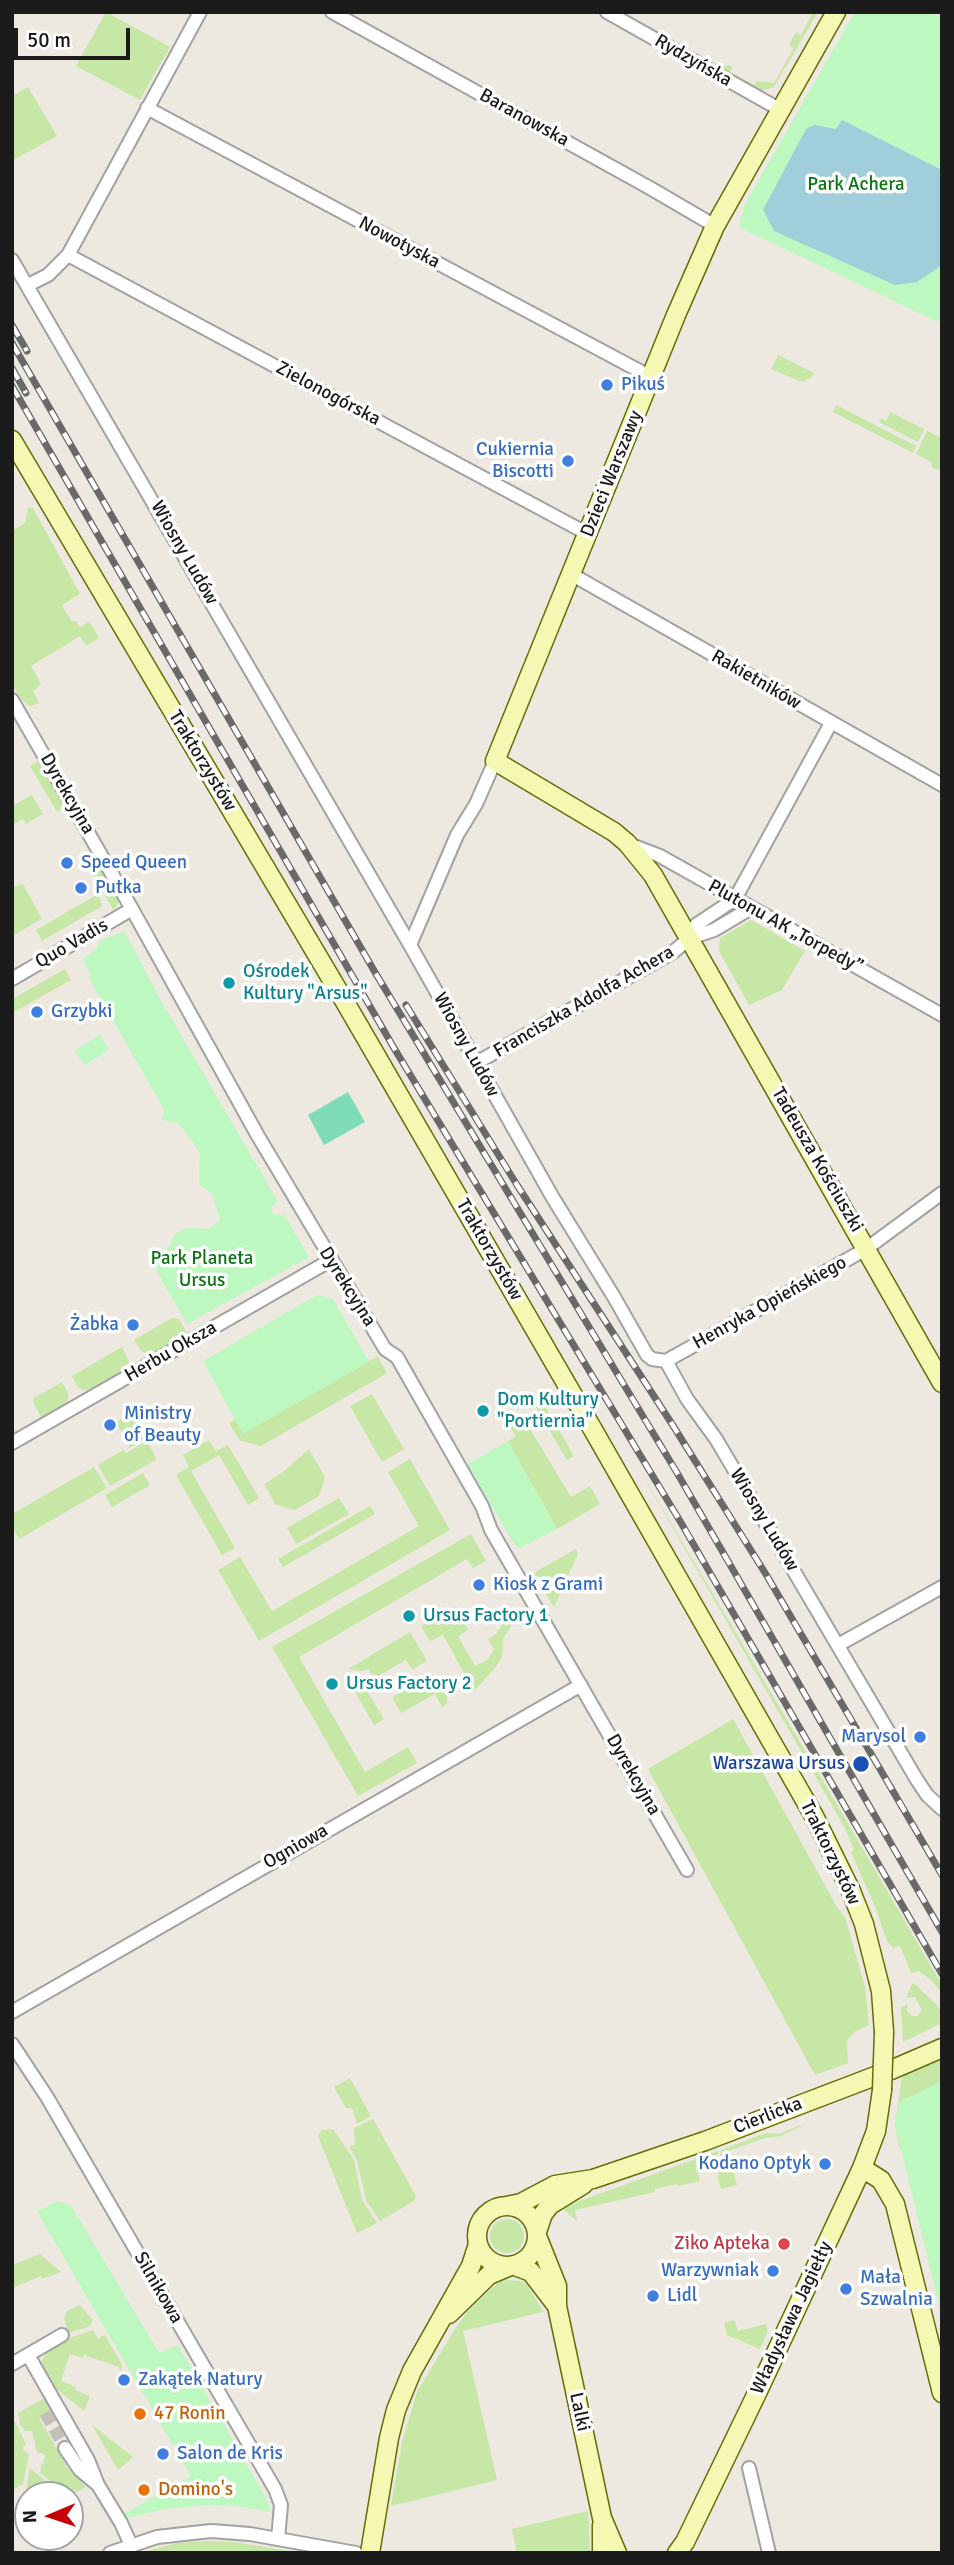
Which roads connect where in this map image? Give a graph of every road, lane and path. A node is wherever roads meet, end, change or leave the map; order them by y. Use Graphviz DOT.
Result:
graph roads {
  1 [pos="200,12"];
  2 [pos="332,12"];
  3 [pos="607,12"];
  4 [pos="836,12"];
  5 [pos="147,108"];
  6 [pos="779,109"];
  7 [pos="715,226"];
  8 [pos="68,255"];
  9 [pos="12,260"];
  10 [pos="28,285"];
  11 [pos="651,377"];
  12 [pos="12,440"];
  13 [pos="587,534"];
  14 [pos="571,574"];
  15 [pos="12,700"];
  16 [pos="831,723"];
  17 [pos="495,761"];
  18 [pos="942,785"];
  19 [pos="627,843"];
  20 [pos="735,899"];
  21 [pos="751,908"];
  22 [pos="132,909"];
  23 [pos="690,938"];
  24 [pos="410,946"];
  25 [pos="12,979"];
  26 [pos="942,1015"];
  27 [pos="476,1063"];
  28 [pos="942,1193"];
  29 [pos="866,1249"];
  30 [pos="331,1260"];
  31 [pos="666,1361"];
  32 [pos="942,1383"];
  33 [pos="12,1443"];
  34 [pos="942,1587"];
  35 [pos="838,1645"];
  36 [pos="581,1685"];
  37 [pos="942,1809"];
  38 [pos="687,1870"];
  39 [pos="12,2012"];
  40 [pos="12,2044"];
  41 [pos="942,2048"];
  42 [pos="882,2090"];
  43 [pos="862,2168"];
  44 [pos="593,2179"];
  45 [pos="506,2206"];
  46 [pos="537,2234"];
  47 [pos="478,2244"];
  48 [pos="511,2266"];
  49 [pos="557,2306"];
  50 [pos="439,2324"];
  51 [pos="62,2335"];
  52 [pos="28,2355"];
  53 [pos="937,2358"];
  54 [pos="12,2364"];
  55 [pos="942,2393"];
  56 [pos="65,2448"];
  57 [pos="749,2468"];
  58 [pos="98,2485"];
  59 [pos="602,2518"];
  60 [pos="278,2539"];
  61 [pos="131,2544"];
  62 [pos="682,2549"];
  63 [pos="110,2553"];
  64 [pos="356,2553"];
  65 [pos="370,2553"];
  66 [pos="602,2553"];
  67 [pos="617,2553"];
  68 [pos="769,2553"];
  1 -- 5 [label="street"];
  2 -- 7 [label="street, Baranowska"];
  3 -- 6 [label="street, Rydzyńska"];
  4 -- 6 [label="street, Dzieci Warszawy"];
  5 -- 8 [label="street"];
  5 -- 11 [label="street, Nowotyska"];
  6 -- 7 [label="street, Dzieci Warszawy"];
  7 -- 11 [label="street, Dzieci Warszawy"];
  8 -- 10 [label="street"];
  8 -- 13 [label="street, Zielonogórska"];
  9 -- 10 [label="street, Wiosny Ludów"];
  10 -- 24 [label="street, Wiosny Ludów"];
  11 -- 13 [label="street, Dzieci Warszawy"];
  12 -- 42 [label="street, Traktorzystów, bridge"];
  13 -- 14 [label="street, Dzieci Warszawy"];
  14 -- 16 [label="street, Rakietników"];
  14 -- 17 [label="street, Dzieci Warszawy"];
  15 -- 22 [label="street, Dyrekcyjna"];
  16 -- 18 [label="street, Rakietników"];
  16 -- 20 [label="street, Franciszka Adolfa Achera"];
  17 -- 19 [label="street, Plutonu AK „Torpedy”"];
  17 -- 24 [label="street, Dzieci Warszawy"];
  19 -- 20 [label="street, Plutonu AK „Torpedy”"];
  19 -- 23 [label="street, Plutonu AK „Torpedy”"];
  20 -- 21 [label="street, Plutonu AK „Torpedy”"];
  20 -- 23 [label="street, Franciszka Adolfa Achera"];
  21 -- 23 [label="street, Franciszka Adolfa Achera"];
  21 -- 26 [label="street, Plutonu AK „Torpedy”"];
  22 -- 25 [label="street, Quo Vadis"];
  22 -- 30 [label="street, Dyrekcyjna"];
  23 -- 27 [label="street, Franciszka Adolfa Achera"];
  23 -- 29 [label="street, Tadeusza Kościuszki"];
  24 -- 27 [label="street, Wiosny Ludów"];
  27 -- 31 [label="street, Wiosny Ludów"];
  28 -- 29 [label="street, Henryka Opieńskiego"];
  29 -- 31 [label="street, Henryka Opieńskiego"];
  29 -- 32 [label="street, Tadeusza Kościuszki"];
  30 -- 33 [label="street, Herbu Oksza"];
  30 -- 36 [label="street, Dyrekcyjna"];
  31 -- 35 [label="street, Wiosny Ludów"];
  34 -- 35 [label="street"];
  35 -- 37 [label="street, Wiosny Ludów"];
  36 -- 38 [label="street, Dyrekcyjna"];
  36 -- 39 [label="street, Ogniowa"];
  40 -- 60 [label="street, Silnikowa"];
  41 -- 44 [label="street, Cierlicka"];
  42 -- 43 [label="street, Władysława Jagiełły"];
  43 -- 53 [label="street"];
  43 -- 62 [label="street, Władysława Jagiełły"];
  44 -- 45 [label="street, Cierlicka"];
  44 -- 46 [label="street, Cierlicka"];
  45 -- 46 [label="street"];
  45 -- 47 [label="street"];
  46 -- 48 [label="street"];
  46 -- 49 [label="street, Lalki"];
  47 -- 48 [label="street"];
  47 -- 50 [label="street"];
  48 -- 49 [label="street, Lalki"];
  48 -- 50 [label="street"];
  49 -- 59 [label="street, Lalki"];
  50 -- 65 [label="street"];
  51 -- 52 [label="street"];
  52 -- 54 [label="street"];
  52 -- 58 [label="street"];
  53 -- 55 [label="street"];
  56 -- 58 [label="street"];
  57 -- 68 [label="street"];
  58 -- 61 [label="street"];
  59 -- 66 [label="street, Lalki"];
  59 -- 67 [label="street, Lalki"];
  60 -- 61 [label="street"];
  60 -- 64 [label="street"];
  61 -- 63 [label="street"];
}
